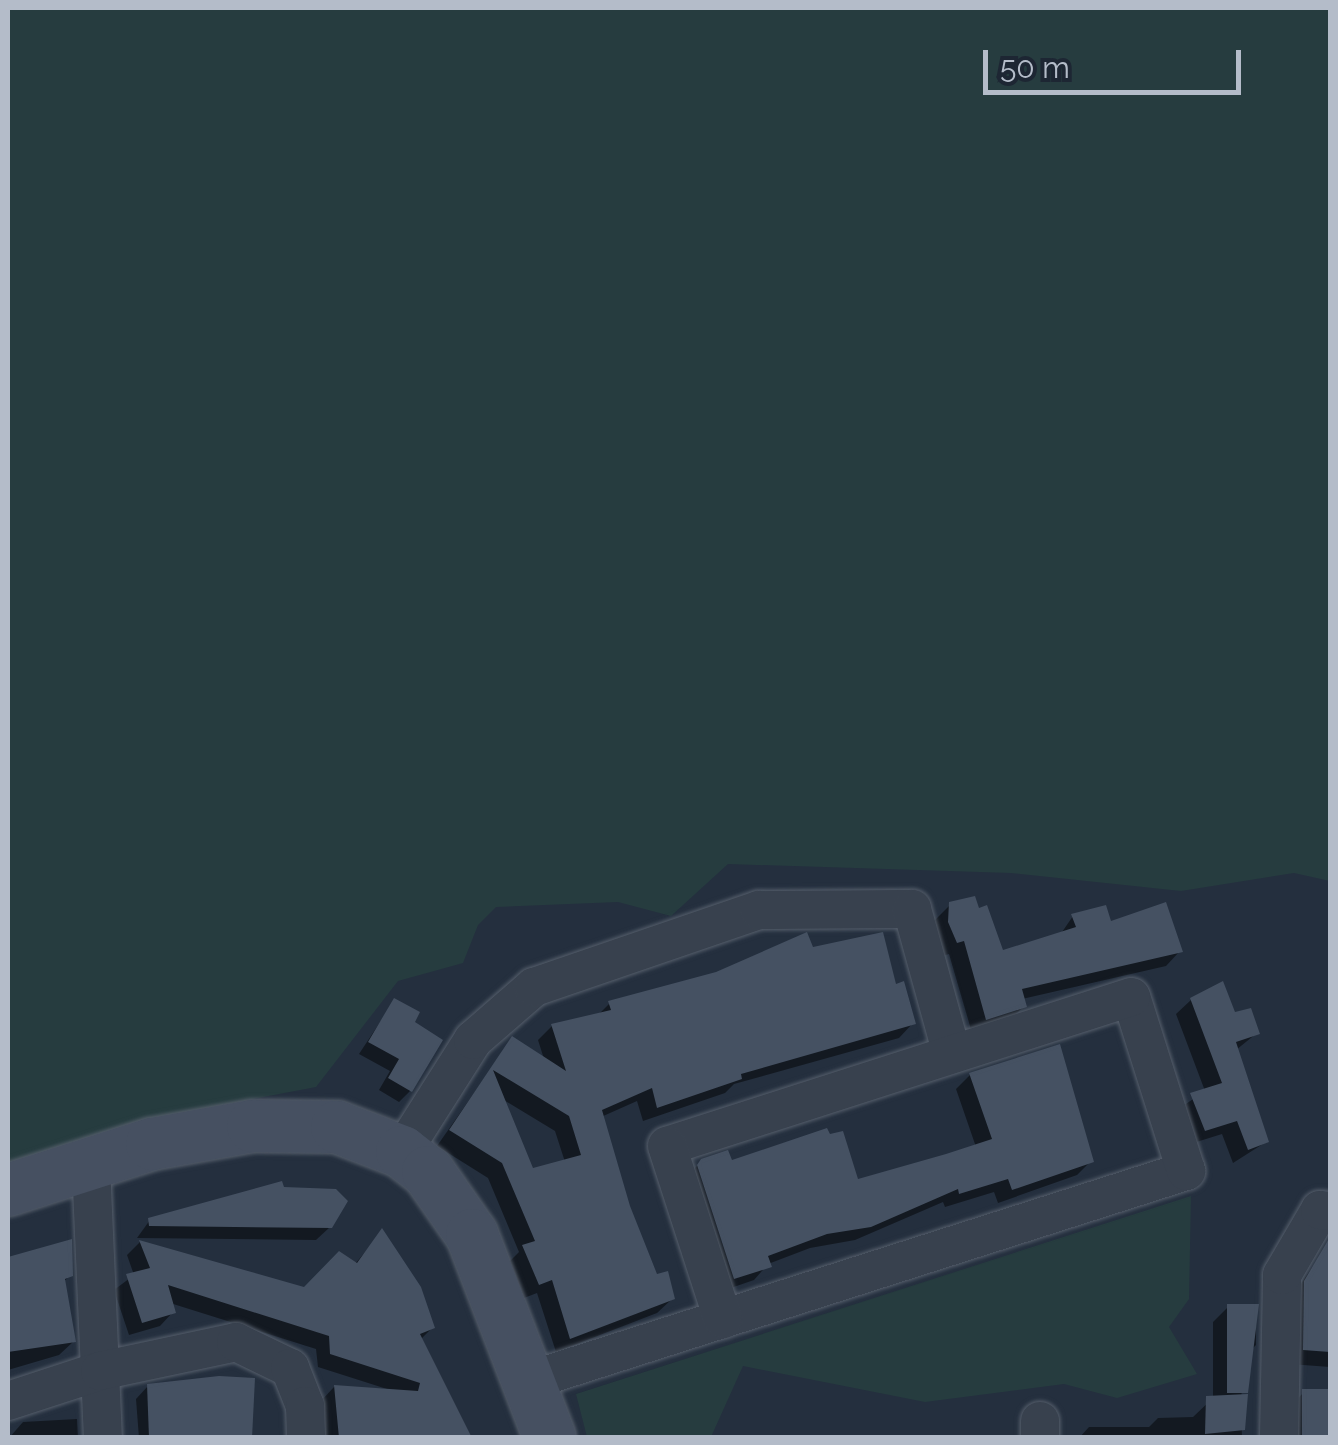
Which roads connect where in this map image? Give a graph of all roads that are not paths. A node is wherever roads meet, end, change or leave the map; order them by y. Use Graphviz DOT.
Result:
graph roads {
  1 [pos="952,1054"];
  2 [pos="402,1152"];
  3 [pos="91,1165"];
  4 [pos="8,1190"];
  5 [pos="1330,1211"];
  6 [pos="723,1319"];
  7 [pos="100,1371"];
  8 [pos="528,1382"];
  9 [pos="8,1401"];
  10 [pos="103,1438"];
  11 [pos="306,1438"];
  12 [pos="550,1438"];
  13 [pos="1279,1438"];
  1 -- 2 [label="street"];
  1 -- 6 [label="street"];
  1 -- 6 [label="street"];
  2 -- 3 [label="street"];
  2 -- 8 [label="street"];
  3 -- 4 [label="street"];
  3 -- 7 [label="street"];
  5 -- 13 [label="street"];
  6 -- 8 [label="street"];
  7 -- 9 [label="street"];
  7 -- 10 [label="street"];
  7 -- 11 [label="street"];
  8 -- 12 [label="street"];
}
